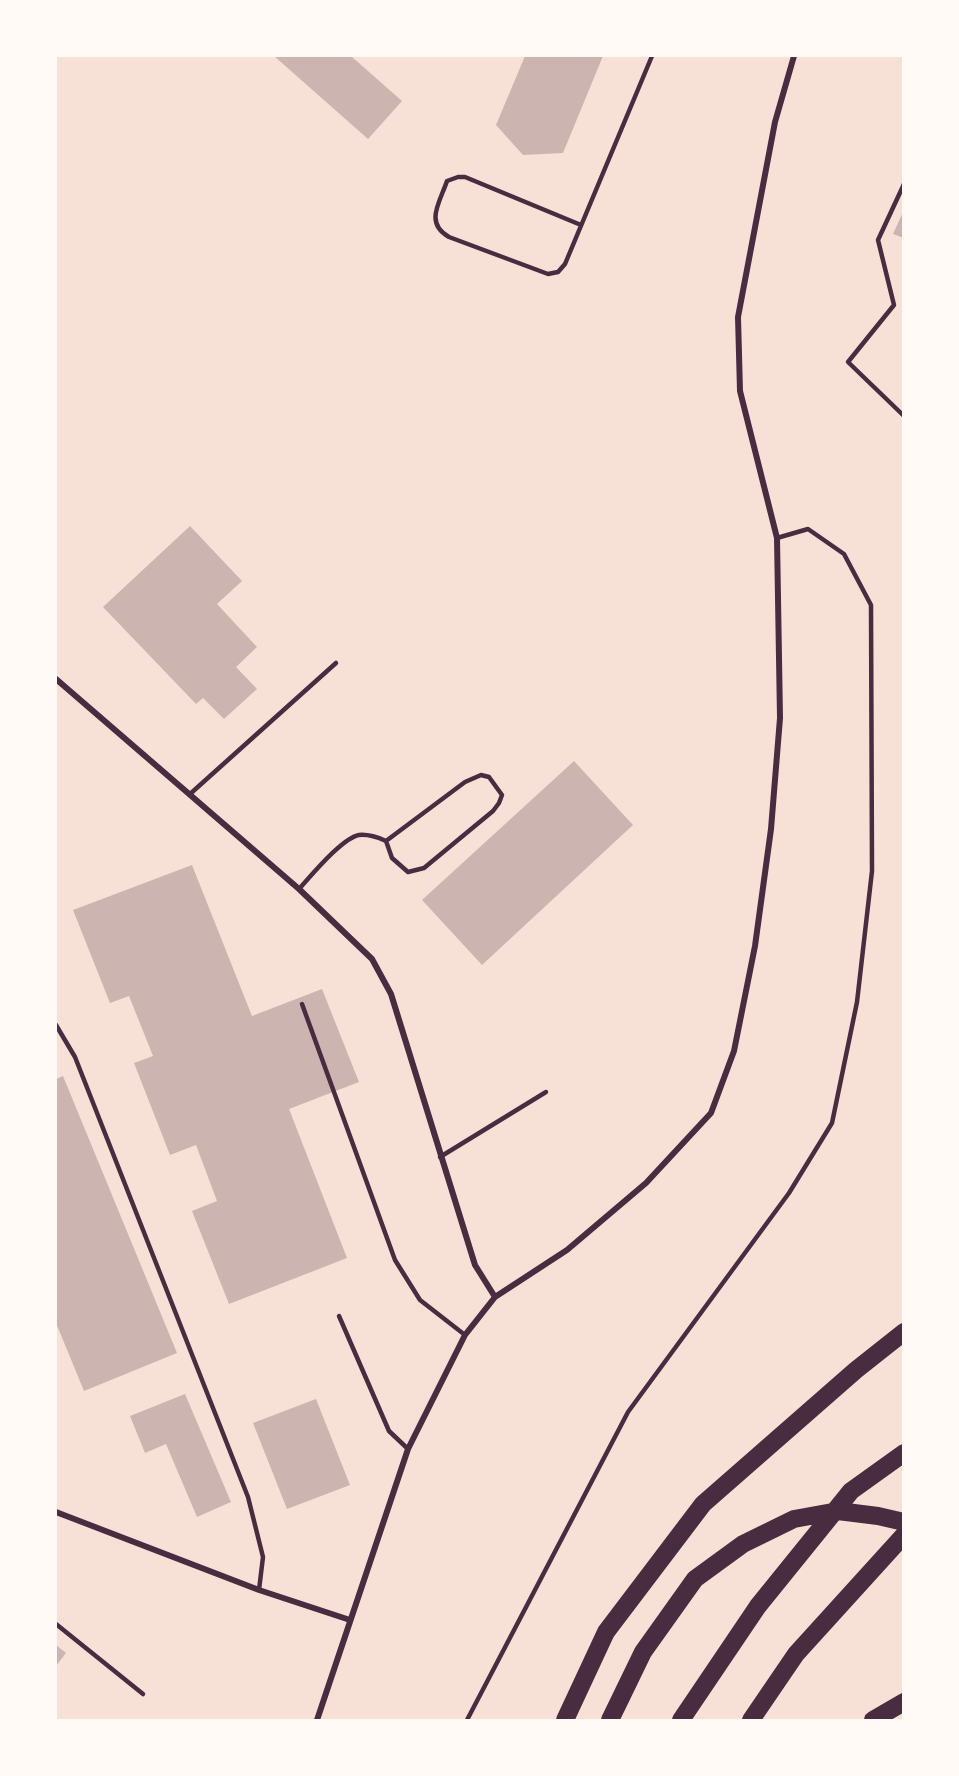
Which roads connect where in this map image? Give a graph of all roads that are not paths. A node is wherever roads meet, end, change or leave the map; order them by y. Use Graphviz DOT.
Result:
graph roads {
  1 [pos="652,56"];
  2 [pos="794,56"];
  3 [pos="903,184"];
  4 [pos="581,225"];
  5 [pos="903,416"];
  6 [pos="777,538"];
  7 [pos="336,663"];
  8 [pos="56,679"];
  9 [pos="190,794"];
  10 [pos="386,841"];
  11 [pos="299,889"];
  12 [pos="302,1004"];
  13 [pos="56,1025"];
  14 [pos="546,1092"];
  15 [pos="440,1157"];
  16 [pos="495,1297"];
  17 [pos="339,1316"];
  18 [pos="903,1332"];
  19 [pos="465,1335"];
  20 [pos="408,1449"];
  21 [pos="903,1453"];
  22 [pos="56,1512"];
  23 [pos="903,1522"];
  24 [pos="903,1535"];
  25 [pos="260,1590"];
  26 [pos="350,1620"];
  27 [pos="56,1624"];
  28 [pos="143,1694"];
  29 [pos="903,1702"];
  30 [pos="317,1720"];
  31 [pos="467,1720"];
  32 [pos="565,1720"];
  33 [pos="610,1720"];
  34 [pos="681,1720"];
  35 [pos="751,1720"];
  36 [pos="873,1720"];
  1 -- 4 [label="lane"];
  2 -- 6 [label="street"];
  3 -- 5 [label="lane"];
  4 -- 4 [label="lane"];
  6 -- 16 [label="street"];
  6 -- 31 [label="lane"];
  7 -- 9 [label="lane"];
  8 -- 9 [label="street"];
  9 -- 11 [label="street"];
  10 -- 10 [label="lane"];
  10 -- 11 [label="lane"];
  11 -- 15 [label="street"];
  12 -- 19 [label="lane"];
  13 -- 25 [label="lane"];
  14 -- 15 [label="lane"];
  15 -- 16 [label="street"];
  16 -- 19 [label="street"];
  17 -- 20 [label="lane"];
  18 -- 32 [label="highway"];
  19 -- 20 [label="street"];
  20 -- 26 [label="street"];
  21 -- 34 [label="highway"];
  22 -- 25 [label="street"];
  23 -- 33 [label="highway"];
  24 -- 35 [label="highway"];
  25 -- 26 [label="street"];
  26 -- 30 [label="street"];
  27 -- 28 [label="lane"];
  29 -- 36 [label="highway"];
}
